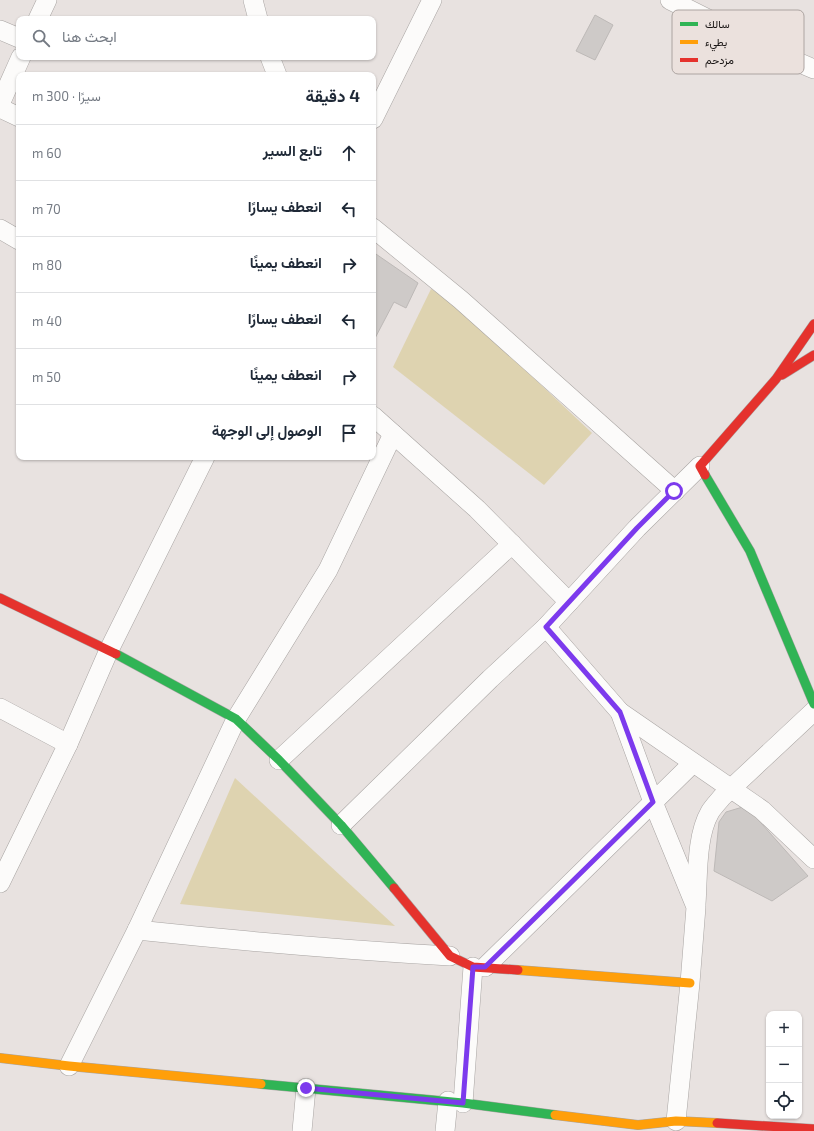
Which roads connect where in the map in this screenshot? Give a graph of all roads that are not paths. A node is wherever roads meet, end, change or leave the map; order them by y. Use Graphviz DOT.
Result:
graph roads {
  1 [pos="47,0"];
  2 [pos="253,0"];
  3 [pos="432,0"];
  4 [pos="670,0"];
  5 [pos="690,10"];
  6 [pos="39,16"];
  7 [pos="257,16"];
  8 [pos="0,30"];
  9 [pos="16,37"];
  10 [pos="20,60"];
  11 [pos="271,60"];
  12 [pos="804,65"];
  13 [pos="814,69"];
  14 [pos="276,72"];
  15 [pos="0,104"];
  16 [pos="0,108"];
  17 [pos="376,113"];
  18 [pos="16,116"];
  19 [pos="0,229"];
  20 [pos="376,230"];
  21 [pos="16,238"];
  22 [pos="814,324"];
  23 [pos="814,355"];
  24 [pos="776,379"];
  25 [pos="376,419"];
  26 [pos="393,434"];
  27 [pos="204,460"];
  28 [pos="700,466"];
  29 [pos="674,491"];
  30 [pos="512,544"];
  31 [pos="0,598"];
  32 [pos="569,602"];
  33 [pos="546,627"];
  34 [pos="109,650"];
  35 [pos="814,704"];
  36 [pos="0,708"];
  37 [pos="814,711"];
  38 [pos="620,712"];
  39 [pos="236,719"];
  40 [pos="68,744"];
  41 [pos="278,760"];
  42 [pos="693,763"];
  43 [pos="731,789"];
  44 [pos="653,802"];
  45 [pos="340,825"];
  46 [pos="814,859"];
  47 [pos="0,883"];
  48 [pos="696,907"];
  49 [pos="137,930"];
  50 [pos="450,956"];
  51 [pos="479,967"];
  52 [pos="690,983"];
  53 [pos="0,1058"];
  54 [pos="69,1066"];
  55 [pos="306,1088"];
  56 [pos="455,1102"];
  57 [pos="676,1121"];
  58 [pos="637,1128"];
  59 [pos="814,1129"];
  60 [pos="302,1131"];
  61 [pos="446,1131"];
  1 -- 6 [label="street"];
  2 -- 7 [label="street"];
  3 -- 17 [label="street"];
  4 -- 5 [label="street"];
  8 -- 9 [label="street"];
  10 -- 15 [label="street"];
  11 -- 14 [label="street"];
  12 -- 13 [label="street"];
  16 -- 18 [label="street"];
  19 -- 21 [label="street"];
  20 -- 29 [label="street"];
  22 -- 24 [label="street"];
  23 -- 24 [label="street"];
  24 -- 28 [label="street"];
  25 -- 26 [label="street"];
  26 -- 30 [label="street"];
  26 -- 39 [label="street"];
  27 -- 34 [label="street"];
  28 -- 29 [label="street"];
  28 -- 35 [label="street"];
  29 -- 32 [label="street"];
  30 -- 32 [label="street"];
  30 -- 41 [label="street"];
  31 -- 34 [label="street"];
  32 -- 33 [label="street"];
  33 -- 38 [label="street"];
  33 -- 45 [label="street"];
  34 -- 39 [label="street"];
  34 -- 40 [label="street"];
  36 -- 40 [label="street"];
  37 -- 43 [label="street"];
  38 -- 42 [label="street"];
  38 -- 44 [label="street"];
  39 -- 41 [label="street"];
  39 -- 49 [label="street"];
  40 -- 47 [label="street"];
  41 -- 45 [label="street"];
  42 -- 43 [label="street"];
  42 -- 44 [label="street"];
  43 -- 46 [label="street"];
  43 -- 48 [label="street"];
  44 -- 48 [label="street"];
  44 -- 51 [label="street"];
  45 -- 50 [label="street"];
  48 -- 52 [label="street"];
  49 -- 50 [label="street"];
  49 -- 54 [label="street"];
  50 -- 51 [label="street"];
  51 -- 52 [label="street"];
  51 -- 56 [label="street"];
  52 -- 57 [label="street"];
  53 -- 54 [label="street"];
  54 -- 55 [label="street"];
  55 -- 56 [label="street"];
  55 -- 60 [label="street"];
  56 -- 58 [label="street"];
  56 -- 61 [label="street"];
  57 -- 58 [label="street"];
  57 -- 59 [label="street"];
}
